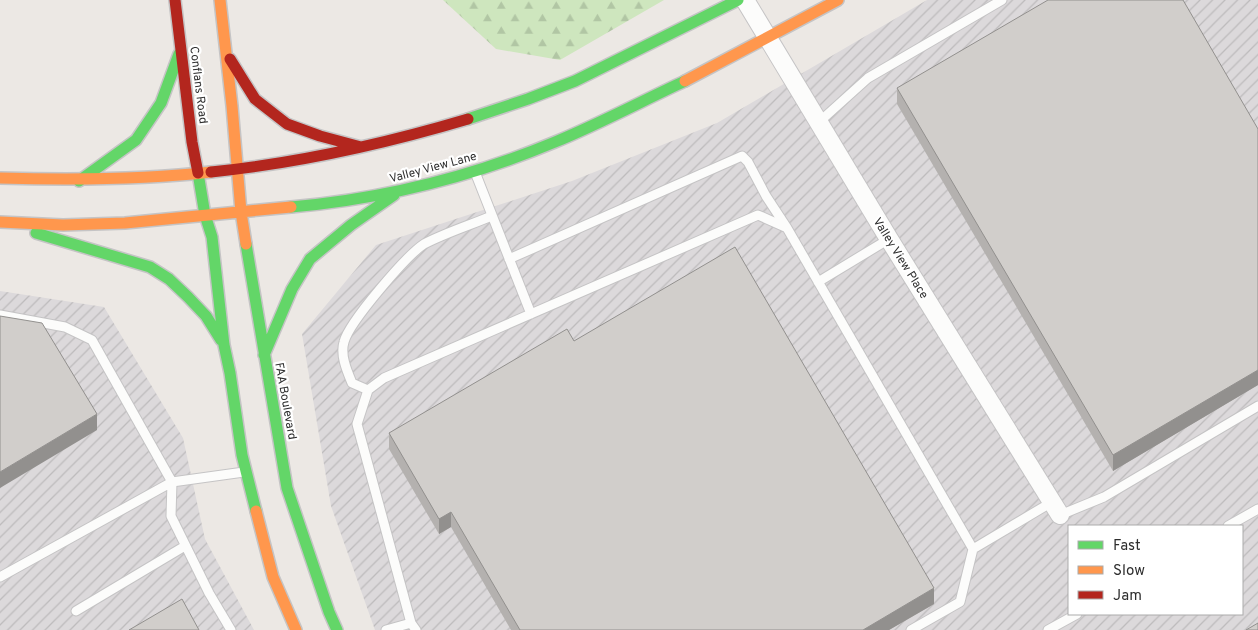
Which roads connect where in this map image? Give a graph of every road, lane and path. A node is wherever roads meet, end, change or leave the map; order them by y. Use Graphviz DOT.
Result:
graph roads {
  1 [pos="175,0"];
  2 [pos="220,0"];
  3 [pos="738,0"];
  4 [pos="745,0"];
  5 [pos="838,0"];
  6 [pos="1002,0"];
  7 [pos="767,37"];
  8 [pos="181,49"];
  9 [pos="227,55"];
  10 [pos="818,122"];
  11 [pos="366,148"];
  12 [pos="239,169"];
  13 [pos="474,171"];
  14 [pos="198,174"];
  15 [pos="0,178"];
  16 [pos="80,181"];
  17 [pos="398,192"];
  18 [pos="241,212"];
  19 [pos="205,215"];
  20 [pos="492,216"];
  21 [pos="0,222"];
  22 [pos="787,228"];
  23 [pos="889,239"];
  24 [pos="509,260"];
  25 [pos="818,282"];
  26 [pos="0,314"];
  27 [pos="531,314"];
  28 [pos="224,345"];
  29 [pos="264,355"];
  30 [pos="368,390"];
  31 [pos="1258,406"];
  32 [pos="246,472"];
  33 [pos="172,482"];
  34 [pos="1056,509"];
  35 [pos="1258,509"];
  36 [pos="1230,525"];
  37 [pos="185,546"];
  38 [pos="973,550"];
  39 [pos="0,577"];
  40 [pos="76,611"];
  41 [pos="1075,615"];
  42 [pos="414,626"];
  43 [pos="231,630"];
  44 [pos="296,630"];
  45 [pos="337,630"];
  46 [pos="386,630"];
  47 [pos="911,630"];
  48 [pos="1048,630"];
  1 -- 8 [label="main road, Conflans Road"];
  2 -- 9 [label="main road"];
  3 -- 11 [label="main road"];
  4 -- 7 [label="street, Valley View Place"];
  5 -- 7 [label="main road, Valley View Lane"];
  6 -- 10 [label="lane"];
  7 -- 10 [label="street, Valley View Place"];
  7 -- 13 [label="main road, Valley View Lane"];
  8 -- 14 [label="main road, Conflans Road"];
  8 -- 16 [label="main road"];
  9 -- 11 [label="main road"];
  9 -- 12 [label="main road"];
  10 -- 23 [label="street, Valley View Place"];
  11 -- 12 [label="main road"];
  12 -- 14 [label="main road"];
  12 -- 18 [label="main road, FAA Boulevard"];
  13 -- 17 [label="main road, Valley View Lane"];
  13 -- 20 [label="lane"];
  14 -- 16 [label="main road"];
  14 -- 19 [label="main road"];
  15 -- 16 [label="main road"];
  17 -- 18 [label="main road, Valley View Lane"];
  17 -- 29 [label="main road"];
  18 -- 19 [label="main road, Valley View Lane"];
  18 -- 29 [label="main road, FAA Boulevard"];
  19 -- 21 [label="main road, Valley View Lane"];
  19 -- 28 [label="main road"];
  20 -- 24 [label="lane"];
  20 -- 30 [label="lane"];
  21 -- 28 [label="main road"];
  22 -- 24 [label="lane"];
  22 -- 25 [label="lane"];
  22 -- 27 [label="lane"];
  23 -- 25 [label="lane"];
  23 -- 34 [label="street, Valley View Place"];
  24 -- 27 [label="lane"];
  25 -- 38 [label="lane"];
  26 -- 33 [label="lane"];
  27 -- 30 [label="lane"];
  28 -- 32 [label="main road"];
  29 -- 45 [label="main road, FAA Boulevard"];
  30 -- 42 [label="lane"];
  31 -- 34 [label="lane"];
  32 -- 33 [label="lane"];
  32 -- 44 [label="main road"];
  33 -- 37 [label="lane"];
  33 -- 39 [label="lane"];
  34 -- 38 [label="lane"];
  35 -- 36 [label="lane"];
  37 -- 40 [label="lane"];
  37 -- 43 [label="lane"];
  38 -- 47 [label="lane"];
  41 -- 48 [label="lane"];
  42 -- 46 [label="lane"];
}
